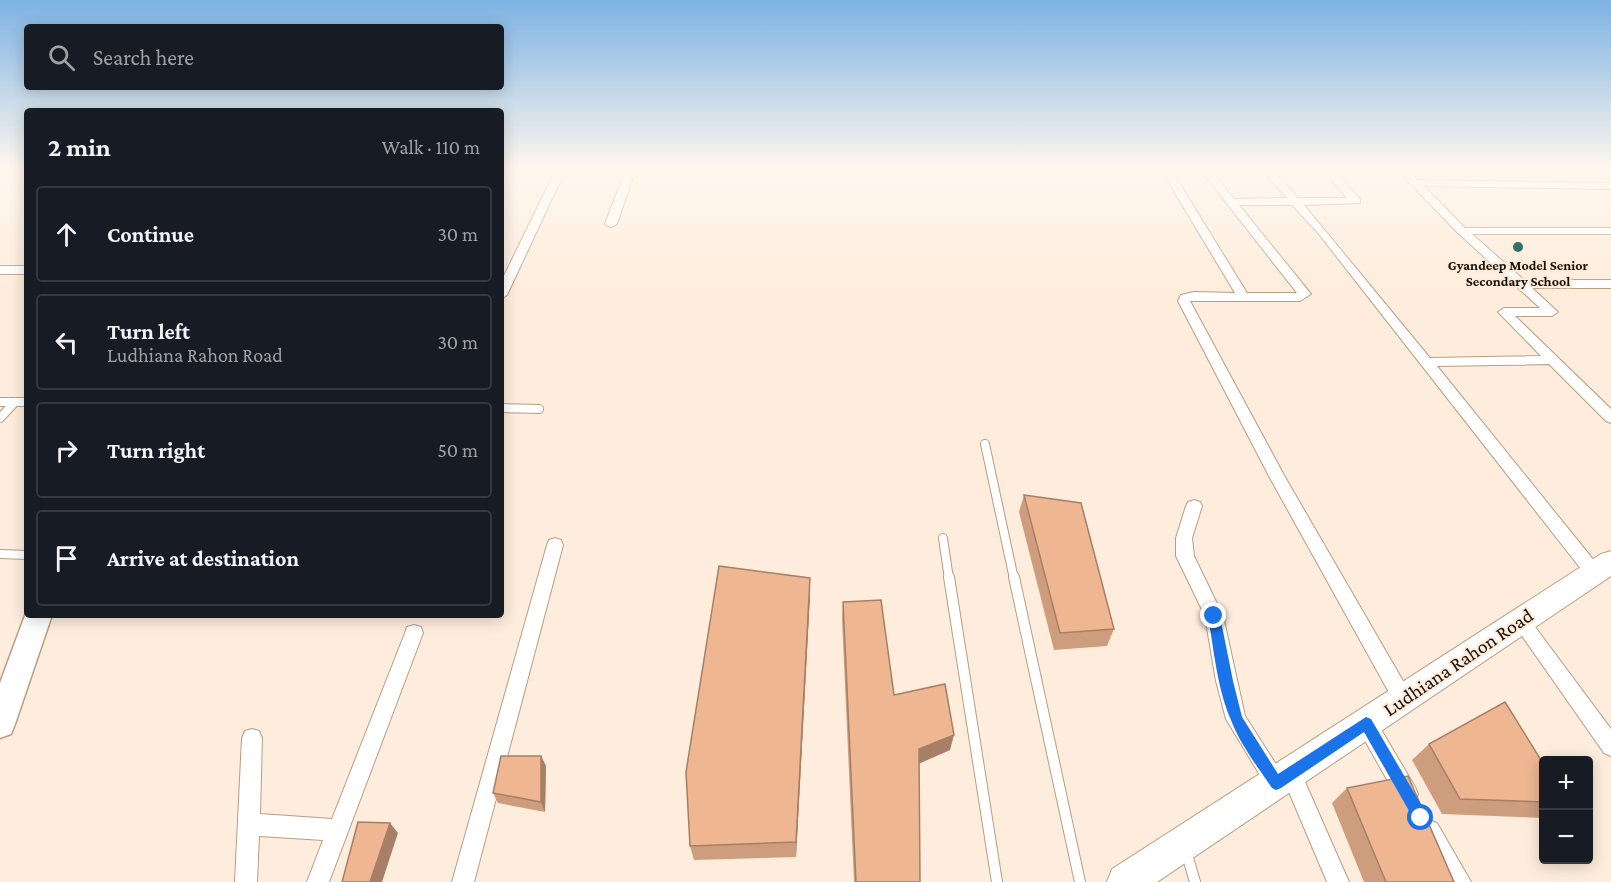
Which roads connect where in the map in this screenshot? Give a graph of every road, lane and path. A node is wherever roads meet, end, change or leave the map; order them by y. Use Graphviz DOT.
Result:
graph roads {
  1 [pos="542,209"];
  2 [pos="616,209"];
  3 [pos="1190,209"];
  4 [pos="1239,209"];
  5 [pos="1302,209"];
  6 [pos="1441,209"];
  7 [pos="611,224"];
  8 [pos="1462,231"];
  9 [pos="1611,231"];
  10 [pos="0,270"];
  11 [pos="24,270"];
  12 [pos="1520,284"];
  13 [pos="1611,284"];
  14 [pos="504,289"];
  15 [pos="1243,297"];
  16 [pos="1551,360"];
  17 [pos="1425,362"];
  18 [pos="0,402"];
  19 [pos="15,402"];
  20 [pos="24,402"];
  21 [pos="504,408"];
  22 [pos="539,409"];
  23 [pos="0,418"];
  24 [pos="1611,418"];
  25 [pos="985,444"];
  26 [pos="1194,506"];
  27 [pos="943,538"];
  28 [pos="555,545"];
  29 [pos="0,554"];
  30 [pos="24,555"];
  31 [pos="1603,567"];
  32 [pos="37,618"];
  33 [pos="1521,621"];
  34 [pos="414,633"];
  35 [pos="1403,699"];
  36 [pos="1366,723"];
  37 [pos="0,724"];
  38 [pos="252,738"];
  39 [pos="1611,746"];
  40 [pos="1284,778"];
  41 [pos="249,824"];
  42 [pos="338,830"];
  43 [pos="1184,844"];
  44 [pos="246,882"];
  45 [pos="318,882"];
  46 [pos="463,882"];
  47 [pos="997,882"];
  48 [pos="1080,882"];
  49 [pos="1125,882"];
  50 [pos="1195,882"];
  51 [pos="1338,882"];
  52 [pos="1460,882"];
  1 -- 14 [label="street"];
  2 -- 7 [label="street"];
  3 -- 15 [label="street"];
  4 -- 15 [label="street"];
  5 -- 17 [label="street"];
  6 -- 8 [label="street"];
  8 -- 9 [label="street"];
  8 -- 12 [label="street"];
  10 -- 11 [label="street"];
  12 -- 13 [label="street"];
  12 -- 16 [label="street"];
  15 -- 35 [label="street"];
  16 -- 17 [label="street"];
  16 -- 24 [label="street"];
  17 -- 31 [label="street"];
  18 -- 19 [label="lane"];
  19 -- 20 [label="lane"];
  19 -- 23 [label="lane"];
  21 -- 22 [label="lane"];
  25 -- 48 [label="lane"];
  26 -- 40 [label="street"];
  27 -- 47 [label="lane"];
  28 -- 46 [label="street"];
  29 -- 30 [label="lane"];
  31 -- 33 [label="main road, Ludhiana Rahon Road"];
  32 -- 37 [label="street"];
  33 -- 35 [label="main road, Ludhiana Rahon Road"];
  33 -- 39 [label="street"];
  34 -- 42 [label="street"];
  35 -- 36 [label="main road, Ludhiana Rahon Road"];
  36 -- 40 [label="main road, Ludhiana Rahon Road"];
  36 -- 52 [label="street"];
  38 -- 41 [label="street"];
  40 -- 43 [label="main road, Ludhiana Rahon Road"];
  40 -- 51 [label="street"];
  41 -- 42 [label="street"];
  41 -- 44 [label="street"];
  42 -- 45 [label="street"];
  43 -- 49 [label="main road, Ludhiana Rahon Road"];
  43 -- 50 [label="lane"];
}
